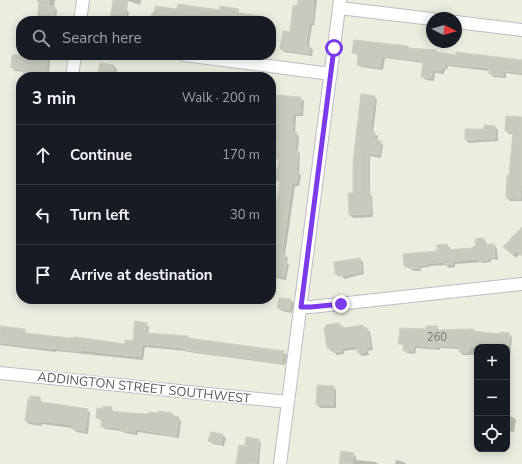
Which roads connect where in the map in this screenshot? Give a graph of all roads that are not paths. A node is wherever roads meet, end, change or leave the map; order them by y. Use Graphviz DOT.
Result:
graph roads {
  1 [pos="83,0"];
  2 [pos="340,4"];
  3 [pos="81,16"];
  4 [pos="426,18"];
  5 [pos="462,23"];
  6 [pos="522,30"];
  7 [pos="74,60"];
  8 [pos="223,60"];
  9 [pos="73,72"];
  10 [pos="331,74"];
  11 [pos="522,284"];
  12 [pos="301,307"];
  13 [pos="0,374"];
  14 [pos="288,402"];
  15 [pos="280,464"];
  1 -- 3 [label="street"];
  2 -- 4 [label="street"];
  2 -- 10 [label="street"];
  5 -- 6 [label="street"];
  7 -- 9 [label="street"];
  8 -- 10 [label="street"];
  10 -- 12 [label="street"];
  11 -- 12 [label="street"];
  12 -- 14 [label="street"];
  13 -- 14 [label="street, ADDINGTON STREET SOUTHWEST"];
  14 -- 15 [label="street"];
}
